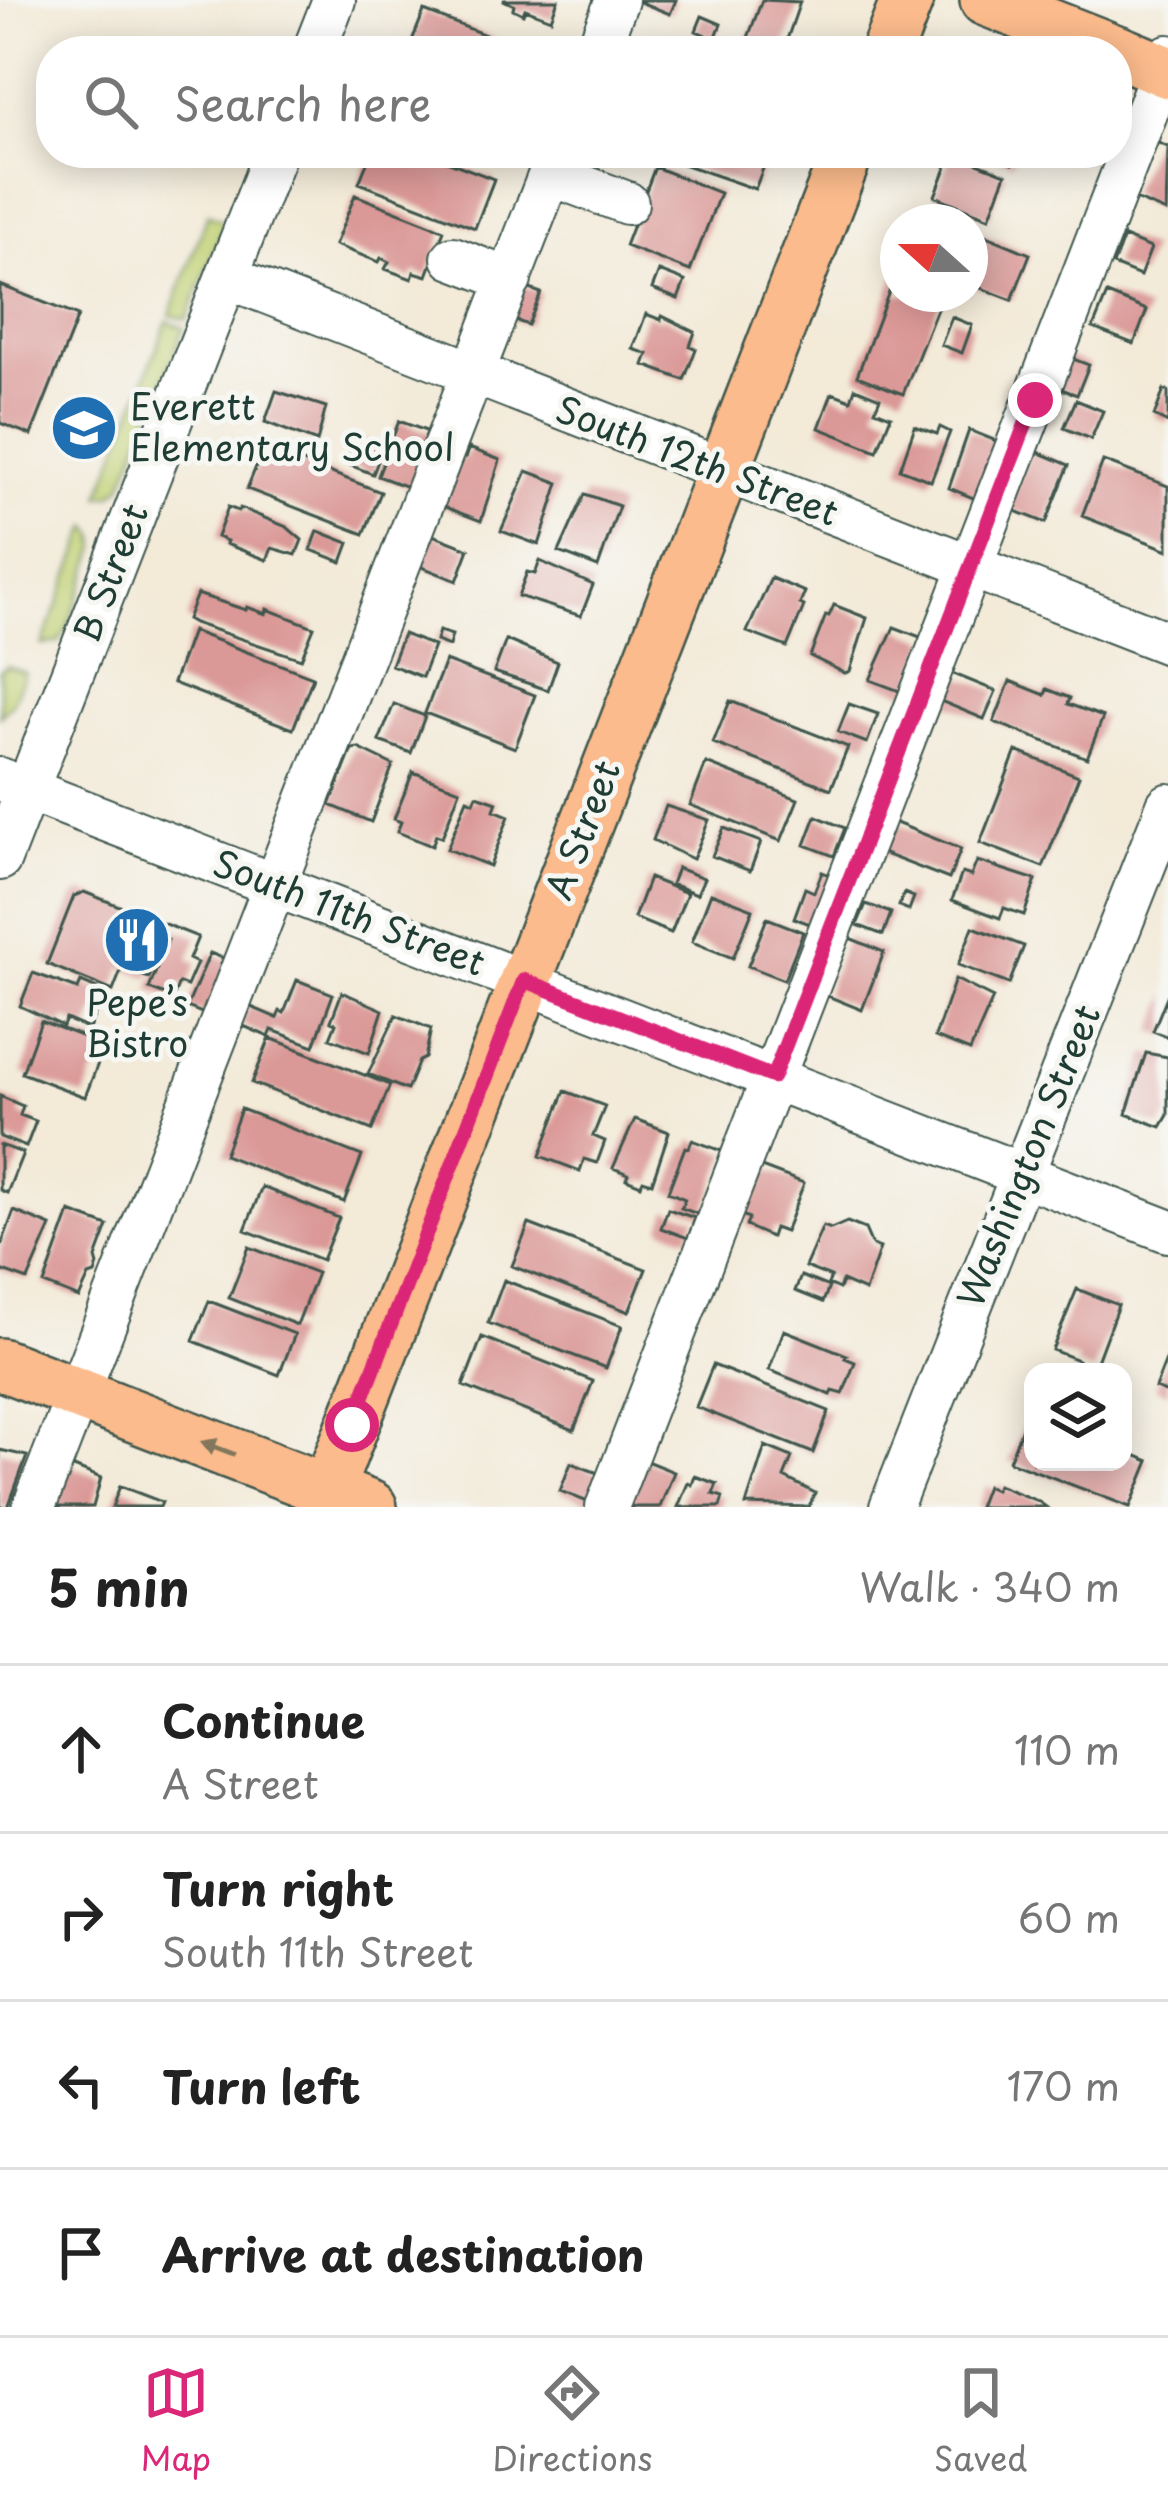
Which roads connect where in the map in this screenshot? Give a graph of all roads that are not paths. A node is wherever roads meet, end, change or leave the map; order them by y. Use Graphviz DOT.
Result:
graph roads {
  1 [pos="334,0"];
  2 [pos="617,0"];
  3 [pos="907,0"];
  4 [pos="986,0"];
  5 [pos="320,36"];
  6 [pos="603,36"];
  7 [pos="893,36"];
  8 [pos="1082,36"];
  9 [pos="1146,60"];
  10 [pos="1132,101"];
  11 [pos="269,168"];
  12 [pos="552,168"];
  13 [pos="563,168"];
  14 [pos="841,168"];
  15 [pos="1109,168"];
  16 [pos="626,203"];
  17 [pos="453,258"];
  18 [pos="227,277"];
  19 [pos="510,280"];
  20 [pos="475,374"];
  21 [pos="723,471"];
  22 [pos="972,568"];
  23 [pos="1168,643"];
  24 [pos="14,783"];
  25 [pos="1168,805"];
  26 [pos="0,859"];
  27 [pos="276,885"];
  28 [pos="524,980"];
  29 [pos="773,1077"];
  30 [pos="1021,1174"];
  31 [pos="1168,1231"];
  32 [pos="0,1364"];
  33 [pos="78,1394"];
  34 [pos="340,1501"];
  35 [pos="34,1507"];
  36 [pos="607,1507"];
  37 [pos="891,1507"];
  1 -- 5 [label="street"];
  2 -- 6 [label="street"];
  3 -- 7 [label="main road"];
  4 -- 8 [label="main road"];
  9 -- 10 [label="street"];
  11 -- 18 [label="street, B Street"];
  12 -- 19 [label="street"];
  13 -- 16 [label="street"];
  14 -- 21 [label="main road, A Street"];
  15 -- 22 [label="street"];
  17 -- 19 [label="street"];
  18 -- 20 [label="street, South 12th Street"];
  18 -- 24 [label="street, B Street"];
  19 -- 20 [label="street"];
  20 -- 21 [label="street, South 12th Street"];
  20 -- 27 [label="street"];
  21 -- 22 [label="street, South 12th Street"];
  21 -- 28 [label="main road, A Street"];
  22 -- 23 [label="street, South 12th Street"];
  22 -- 29 [label="street"];
  24 -- 26 [label="street, B Street"];
  24 -- 27 [label="street, South 11th Street"];
  25 -- 30 [label="street, Washington Street"];
  27 -- 28 [label="street, South 11th Street"];
  27 -- 33 [label="street"];
  28 -- 29 [label="street, South 11th Street"];
  28 -- 34 [label="main road, A Street"];
  29 -- 30 [label="street, South 11th Street"];
  29 -- 36 [label="street"];
  30 -- 31 [label="street, South 11th Street"];
  30 -- 37 [label="street, Washington Street"];
  32 -- 33 [label="main road"];
  34 -- 33 [label="main road, one-way"];
  33 -- 35 [label="street"];
}
